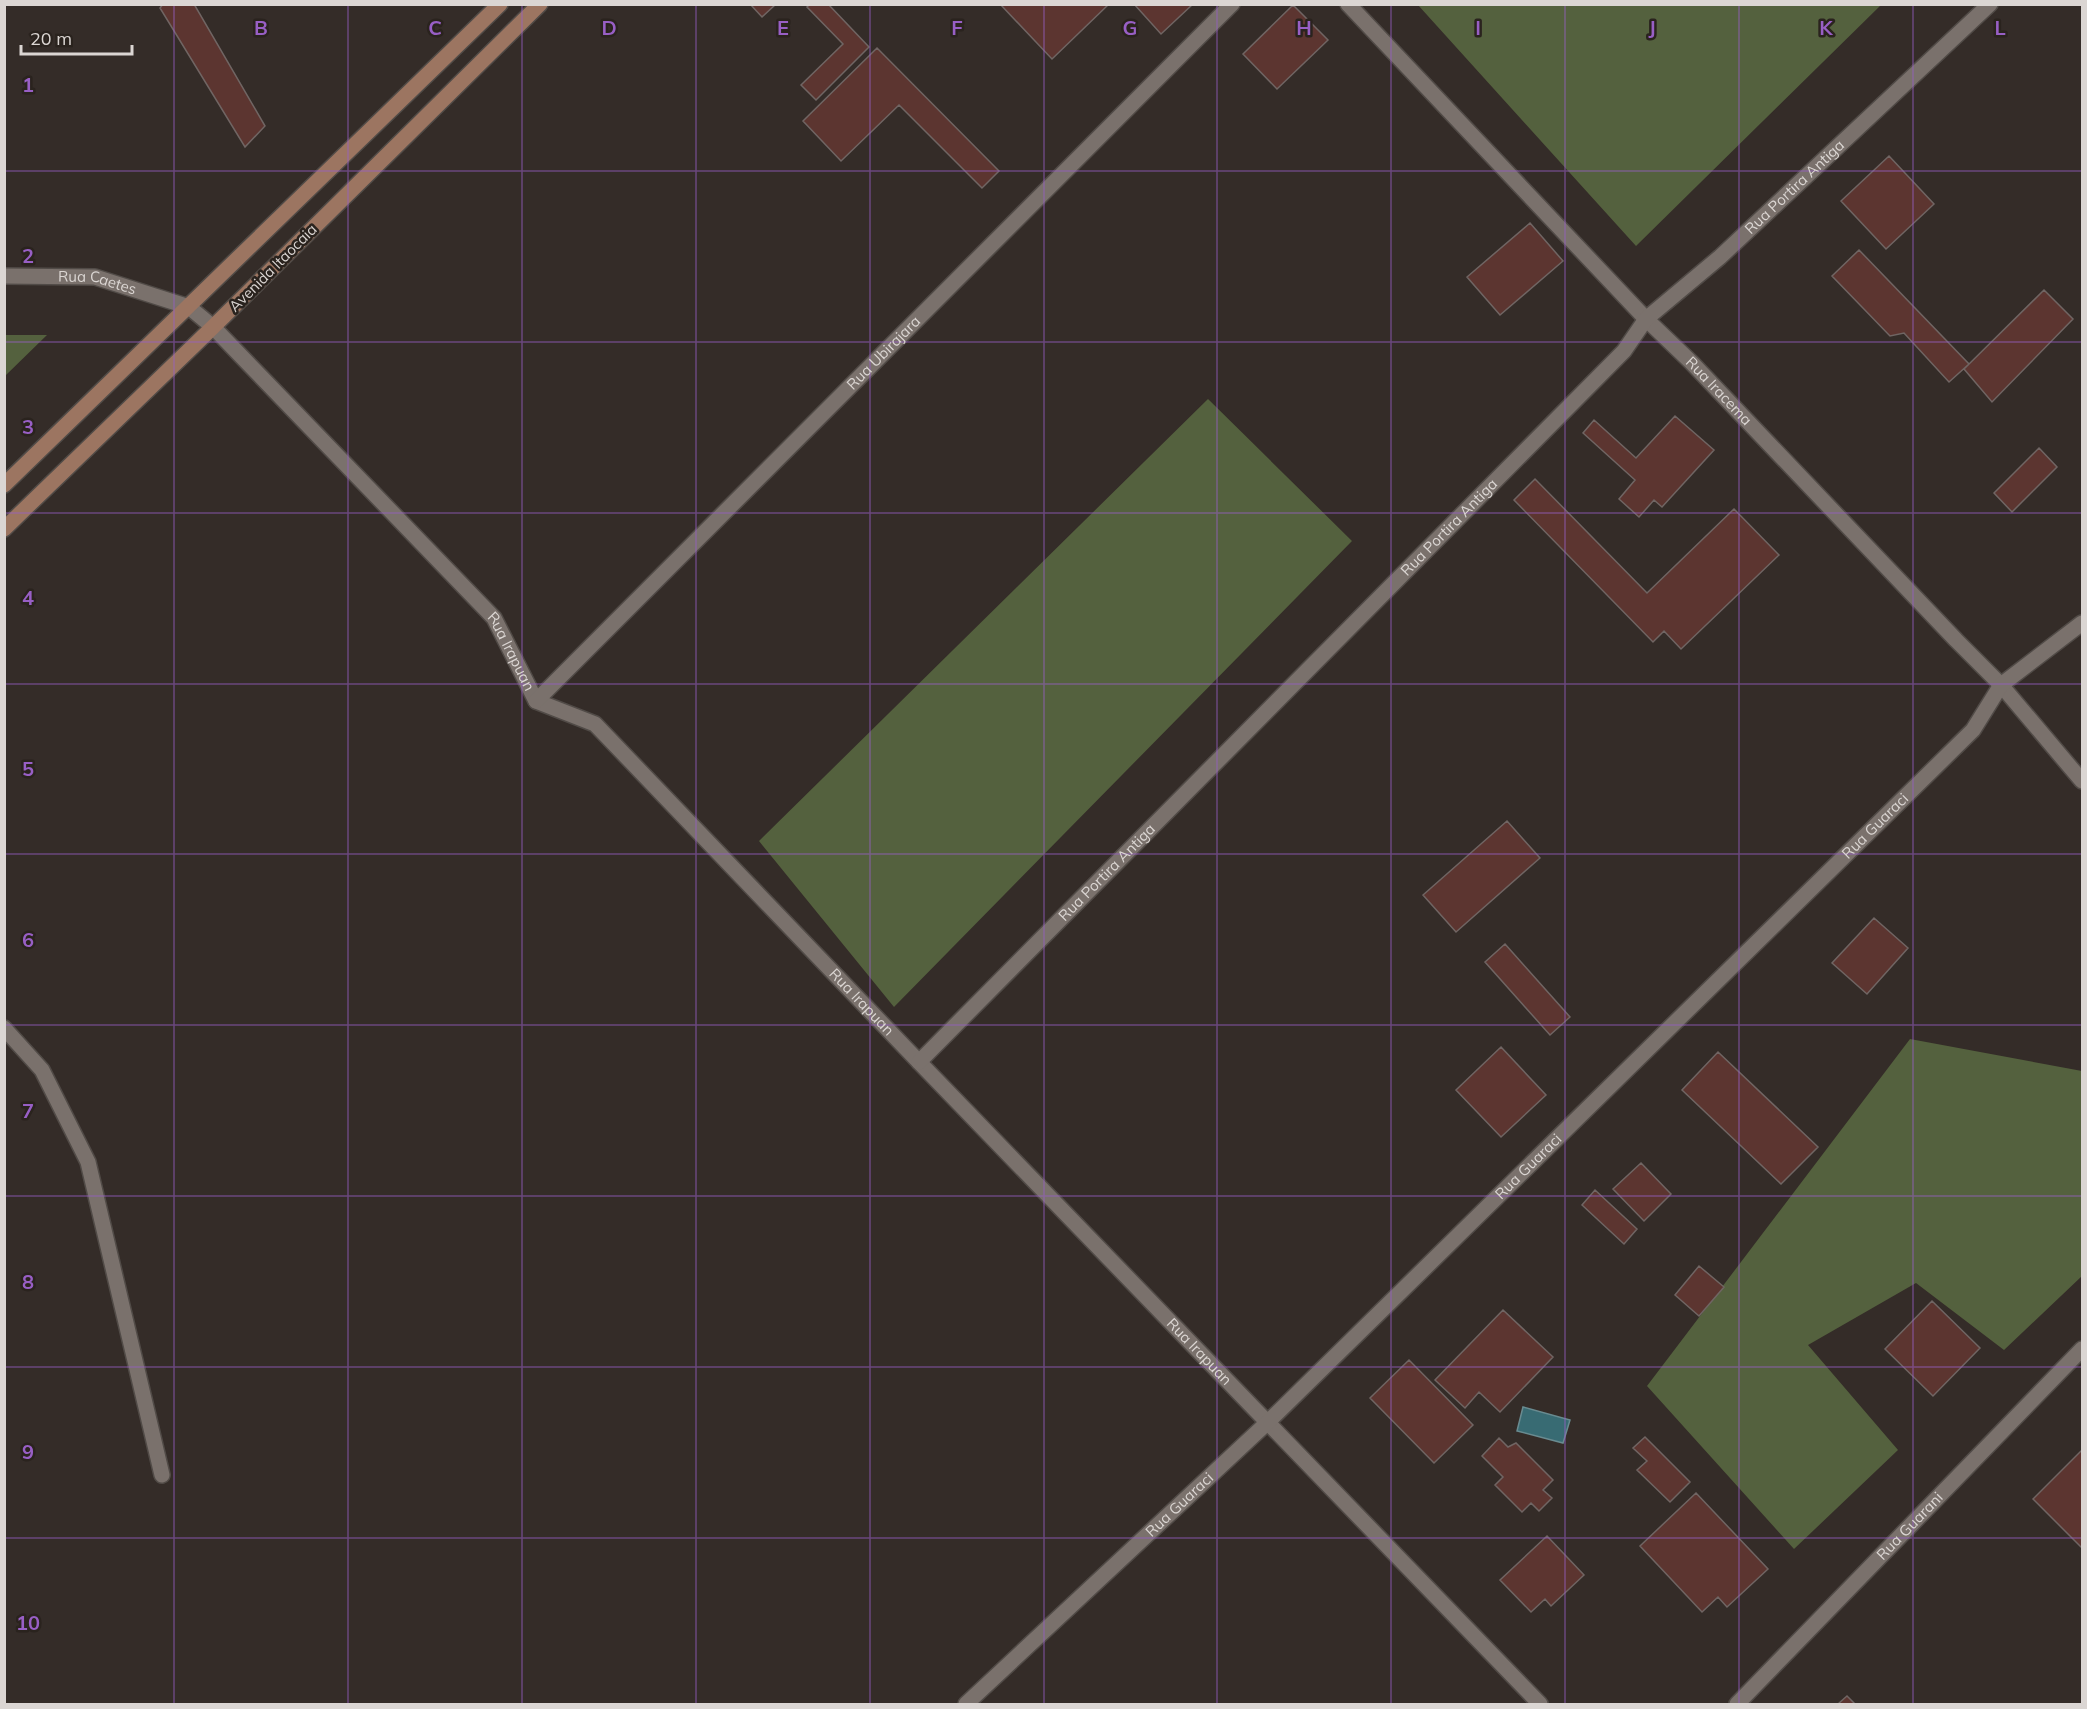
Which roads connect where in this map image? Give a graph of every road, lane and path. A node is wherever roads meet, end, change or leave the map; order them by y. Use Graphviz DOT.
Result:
graph roads {
  1 [pos="500,4"];
  2 [pos="540,4"];
  3 [pos="1232,4"];
  4 [pos="1348,4"];
  5 [pos="1990,4"];
  6 [pos="4,276"];
  7 [pos="189,307"];
  8 [pos="1646,319"];
  9 [pos="213,327"];
  10 [pos="4,485"];
  11 [pos="4,529"];
  12 [pos="2082,623"];
  13 [pos="2001,685"];
  14 [pos="536,701"];
  15 [pos="2082,781"];
  16 [pos="4,1028"];
  17 [pos="919,1062"];
  18 [pos="2082,1349"];
  19 [pos="1268,1422"];
  20 [pos="162,1475"];
  21 [pos="966,1704"];
  22 [pos="1540,1704"];
  23 [pos="1737,1704"];
  1 -- 7 [label="main road, Avenida Itaocaia"];
  2 -- 9 [label="main road, Avenida Itaocaia"];
  3 -- 14 [label="street, Rua Ubirajara"];
  4 -- 8 [label="street, Rua Iracema"];
  5 -- 8 [label="street, Rua Portira Antiga"];
  6 -- 7 [label="street, Rua Caetes"];
  7 -- 9 [label="street, Rua Irapuan"];
  7 -- 10 [label="main road, Avenida Itaocaia"];
  8 -- 13 [label="street, Rua Iracema"];
  8 -- 17 [label="street, Rua Portira Antiga"];
  9 -- 11 [label="main road, Avenida Itaocaia"];
  9 -- 14 [label="street, Rua Irapuan"];
  12 -- 13 [label="street, Rua Guaraci"];
  13 -- 15 [label="street, Rua Iracema"];
  13 -- 19 [label="street, Rua Guaraci"];
  14 -- 17 [label="street, Rua Irapuan"];
  16 -- 20 [label="street"];
  17 -- 19 [label="street, Rua Irapuan"];
  18 -- 23 [label="street, Rua Guarani"];
  19 -- 21 [label="street, Rua Guaraci"];
  19 -- 22 [label="street, Rua Irapuan"];
}
